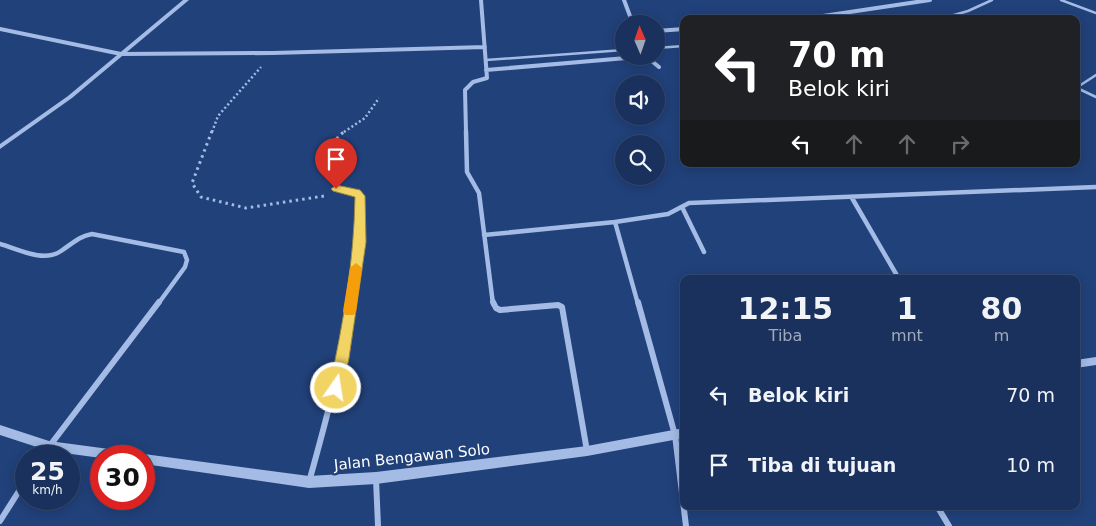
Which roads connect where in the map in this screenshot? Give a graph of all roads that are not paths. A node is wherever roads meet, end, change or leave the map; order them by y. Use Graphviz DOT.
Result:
graph roads {
  1 [pos="186,0"];
  2 [pos="481,0"];
  3 [pos="624,0"];
  4 [pos="930,0"];
  5 [pos="992,0"];
  6 [pos="1061,0"];
  7 [pos="1096,13"];
  8 [pos="630,15"];
  9 [pos="830,15"];
  10 [pos="954,15"];
  11 [pos="0,29"];
  12 [pos="680,29"];
  13 [pos="665,30"];
  14 [pos="680,46"];
  15 [pos="485,47"];
  16 [pos="665,47"];
  17 [pos="615,51"];
  18 [pos="121,54"];
  19 [pos="486,60"];
  20 [pos="659,67"];
  21 [pos="486,70"];
  22 [pos="1096,75"];
  23 [pos="1080,85"];
  24 [pos="1080,90"];
  25 [pos="1096,97"];
  26 [pos="0,147"];
  27 [pos="1096,188"];
  28 [pos="336,189"];
  29 [pos="852,198"];
  30 [pos="682,207"];
  31 [pos="615,222"];
  32 [pos="484,235"];
  33 [pos="0,244"];
  34 [pos="704,252"];
  35 [pos="897,275"];
  36 [pos="1096,361"];
  37 [pos="1080,363"];
  38 [pos="0,430"];
  39 [pos="679,434"];
  40 [pos="46,445"];
  41 [pos="50,445"];
  42 [pos="680,447"];
  43 [pos="587,451"];
  44 [pos="155,461"];
  45 [pos="376,478"];
  46 [pos="309,482"];
  47 [pos="15,497"];
  48 [pos="685,510"];
  49 [pos="939,510"];
  50 [pos="0,520"];
  51 [pos="378,526"];
  52 [pos="686,526"];
  53 [pos="949,526"];
  1 -- 18 [label="street"];
  2 -- 15 [label="street"];
  3 -- 8 [label="street"];
  4 -- 9 [label="street"];
  5 -- 10 [label="lane"];
  6 -- 7 [label="lane"];
  11 -- 18 [label="street"];
  12 -- 13 [label="street"];
  14 -- 16 [label="lane"];
  15 -- 18 [label="street"];
  15 -- 19 [label="street"];
  17 -- 19 [label="lane"];
  18 -- 26 [label="street"];
  19 -- 21 [label="street"];
  20 -- 21 [label="street"];
  21 -- 32 [label="street"];
  22 -- 23 [label="lane"];
  24 -- 25 [label="lane"];
  27 -- 29 [label="street"];
  28 -- 46 [label="street"];
  29 -- 30 [label="street"];
  29 -- 35 [label="street"];
  30 -- 31 [label="street"];
  30 -- 34 [label="street"];
  31 -- 32 [label="street"];
  31 -- 39 [label="street"];
  32 -- 43 [label="street"];
  33 -- 41 [label="street"];
  36 -- 37 [label="street"];
  38 -- 40 [label="street"];
  39 -- 42 [label="street"];
  39 -- 43 [label="street, Jalan Bengawan Solo"];
  43 -- 45 [label="street, Jalan Bengawan Solo"];
  44 -- 46 [label="street, Jalan Bengawan Solo"];
  45 -- 46 [label="street, Jalan Bengawan Solo"];
  45 -- 51 [label="street"];
  47 -- 50 [label="street"];
  48 -- 52 [label="street"];
  49 -- 53 [label="street"];
}
